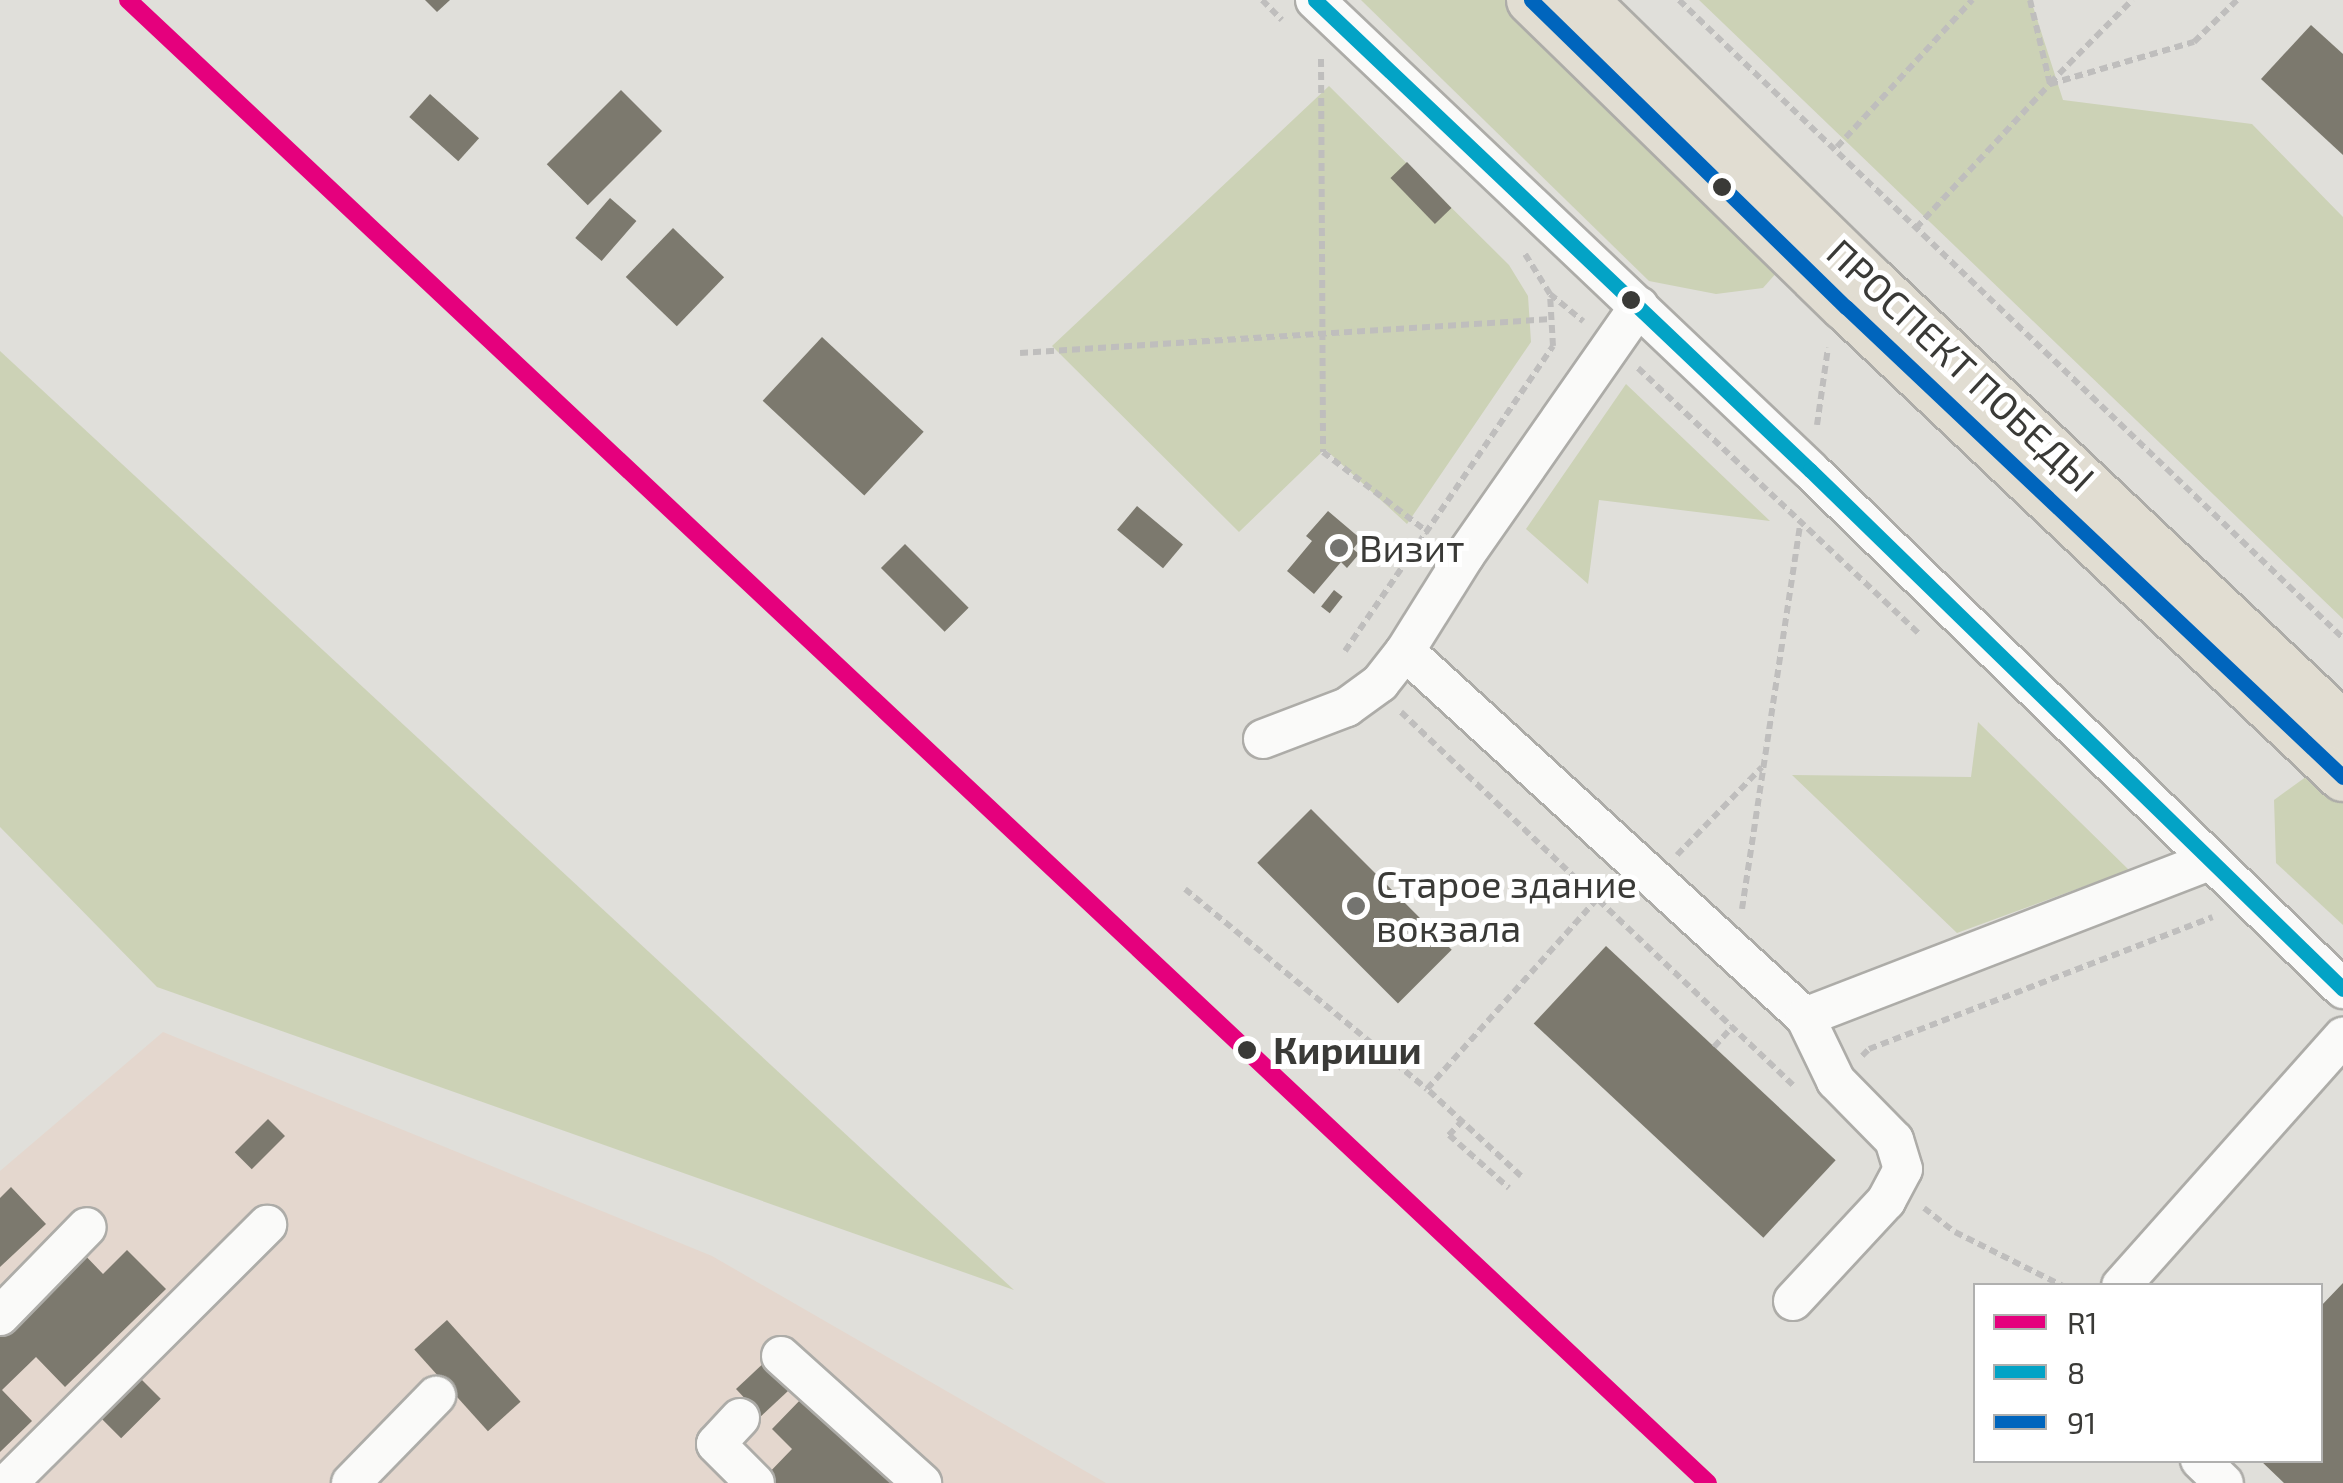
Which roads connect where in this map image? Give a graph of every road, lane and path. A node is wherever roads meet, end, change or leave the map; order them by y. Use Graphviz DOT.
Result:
graph roads {
  1 [pos="1262,0"];
  2 [pos="1315,0"];
  3 [pos="1531,0"];
  4 [pos="1582,0"];
  5 [pos="1678,0"];
  6 [pos="1972,0"];
  7 [pos="2030,0"];
  8 [pos="2132,0"];
  9 [pos="2236,0"];
  10 [pos="1286,23"];
  11 [pos="1310,46"];
  12 [pos="1322,58"];
  13 [pos="1335,70"];
  14 [pos="2050,84"];
  15 [pos="1837,147"];
  16 [pos="1916,228"];
  17 [pos="1511,240"];
  18 [pos="1550,294"];
  19 [pos="1639,306"];
  20 [pos="1551,319"];
  21 [pos="1581,319"];
  22 [pos="1322,332"];
  23 [pos="1830,338"];
  24 [pos="1020,353"];
  25 [pos="1628,358"];
  26 [pos="1816,430"];
  27 [pos="1799,532"];
  28 [pos="1429,533"];
  29 [pos="2343,638"];
  30 [pos="1929,644"];
  31 [pos="1344,651"];
  32 [pos="1405,651"];
  33 [pos="1380,683"];
  34 [pos="2343,726"];
  35 [pos="1264,739"];
  36 [pos="1763,766"];
  37 [pos="2343,776"];
  38 [pos="2209,861"];
  39 [pos="2171,876"];
  40 [pos="1654,880"];
  41 [pos="1185,889"];
  42 [pos="1596,900"];
  43 [pos="1616,919"];
  44 [pos="1736,954"];
  45 [pos="2343,989"];
  46 [pos="1805,1017"];
  47 [pos="1724,1019"];
  48 [pos="1733,1026"];
  49 [pos="2343,1036"];
  50 [pos="1714,1047"];
  51 [pos="1836,1081"];
  52 [pos="1427,1089"];
  53 [pos="1463,1120"];
  54 [pos="1522,1176"];
  55 [pos="1898,1184"];
  56 [pos="1510,1188"];
  57 [pos="267,1225"];
  58 [pos="87,1227"];
  59 [pos="2057,1283"];
  60 [pos="2124,1283"];
  61 [pos="1793,1301"];
  62 [pos="0,1316"];
  63 [pos="781,1356"];
  64 [pos="436,1396"];
  65 [pos="740,1418"];
  66 [pos="2203,1463"];
  67 [pos="8,1483"];
  68 [pos="350,1483"];
  69 [pos="755,1483"];
  70 [pos="922,1483"];
  71 [pos="2224,1483"];
  1 -- 10 [label="path"];
  2 -- 19 [label="street"];
  3 -- 37 [label="main road, ПРОСПЕКТ ПОБЕДЫ"];
  4 -- 34 [label="main road, ПРОСПЕКТ ПОБЕДЫ"];
  5 -- 15 [label="path"];
  6 -- 15 [label="path"];
  7 -- 14 [label="path"];
  8 -- 14 [label="path"];
  9 -- 14 [label="path"];
  11 -- 12 [label="path"];
  12 -- 13 [label="path"];
  12 -- 22 [label="path"];
  14 -- 16 [label="path"];
  15 -- 16 [label="path"];
  16 -- 29 [label="path"];
  17 -- 18 [label="path"];
  18 -- 20 [label="path"];
  18 -- 21 [label="path"];
  19 -- 32 [label="street"];
  19 -- 38 [label="street"];
  20 -- 22 [label="path"];
  20 -- 28 [label="path"];
  22 -- 24 [label="path"];
  22 -- 28 [label="path"];
  23 -- 26 [label="path"];
  25 -- 30 [label="path"];
  27 -- 36 [label="path"];
  28 -- 31 [label="path"];
  32 -- 33 [label="street"];
  32 -- 40 [label="street"];
  33 -- 35 [label="street"];
  33 -- 42 [label="path"];
  36 -- 40 [label="path"];
  36 -- 44 [label="path"];
  38 -- 39 [label="street"];
  38 -- 45 [label="street"];
  39 -- 46 [label="street"];
  39 -- 51 [label="path"];
  40 -- 43 [label="path"];
  40 -- 44 [label="street"];
  41 -- 52 [label="path"];
  42 -- 43 [label="path"];
  42 -- 52 [label="path"];
  43 -- 47 [label="path"];
  44 -- 46 [label="street"];
  44 -- 47 [label="path"];
  46 -- 51 [label="street"];
  47 -- 48 [label="path"];
  48 -- 50 [label="path"];
  48 -- 51 [label="path"];
  49 -- 60 [label="street"];
  51 -- 55 [label="street"];
  52 -- 53 [label="path"];
  53 -- 54 [label="path"];
  53 -- 56 [label="path"];
  55 -- 59 [label="path"];
  55 -- 61 [label="street"];
  57 -- 67 [label="street"];
  58 -- 62 [label="street"];
  63 -- 70 [label="street"];
  64 -- 68 [label="street"];
  65 -- 69 [label="street"];
  66 -- 71 [label="street"];
}
